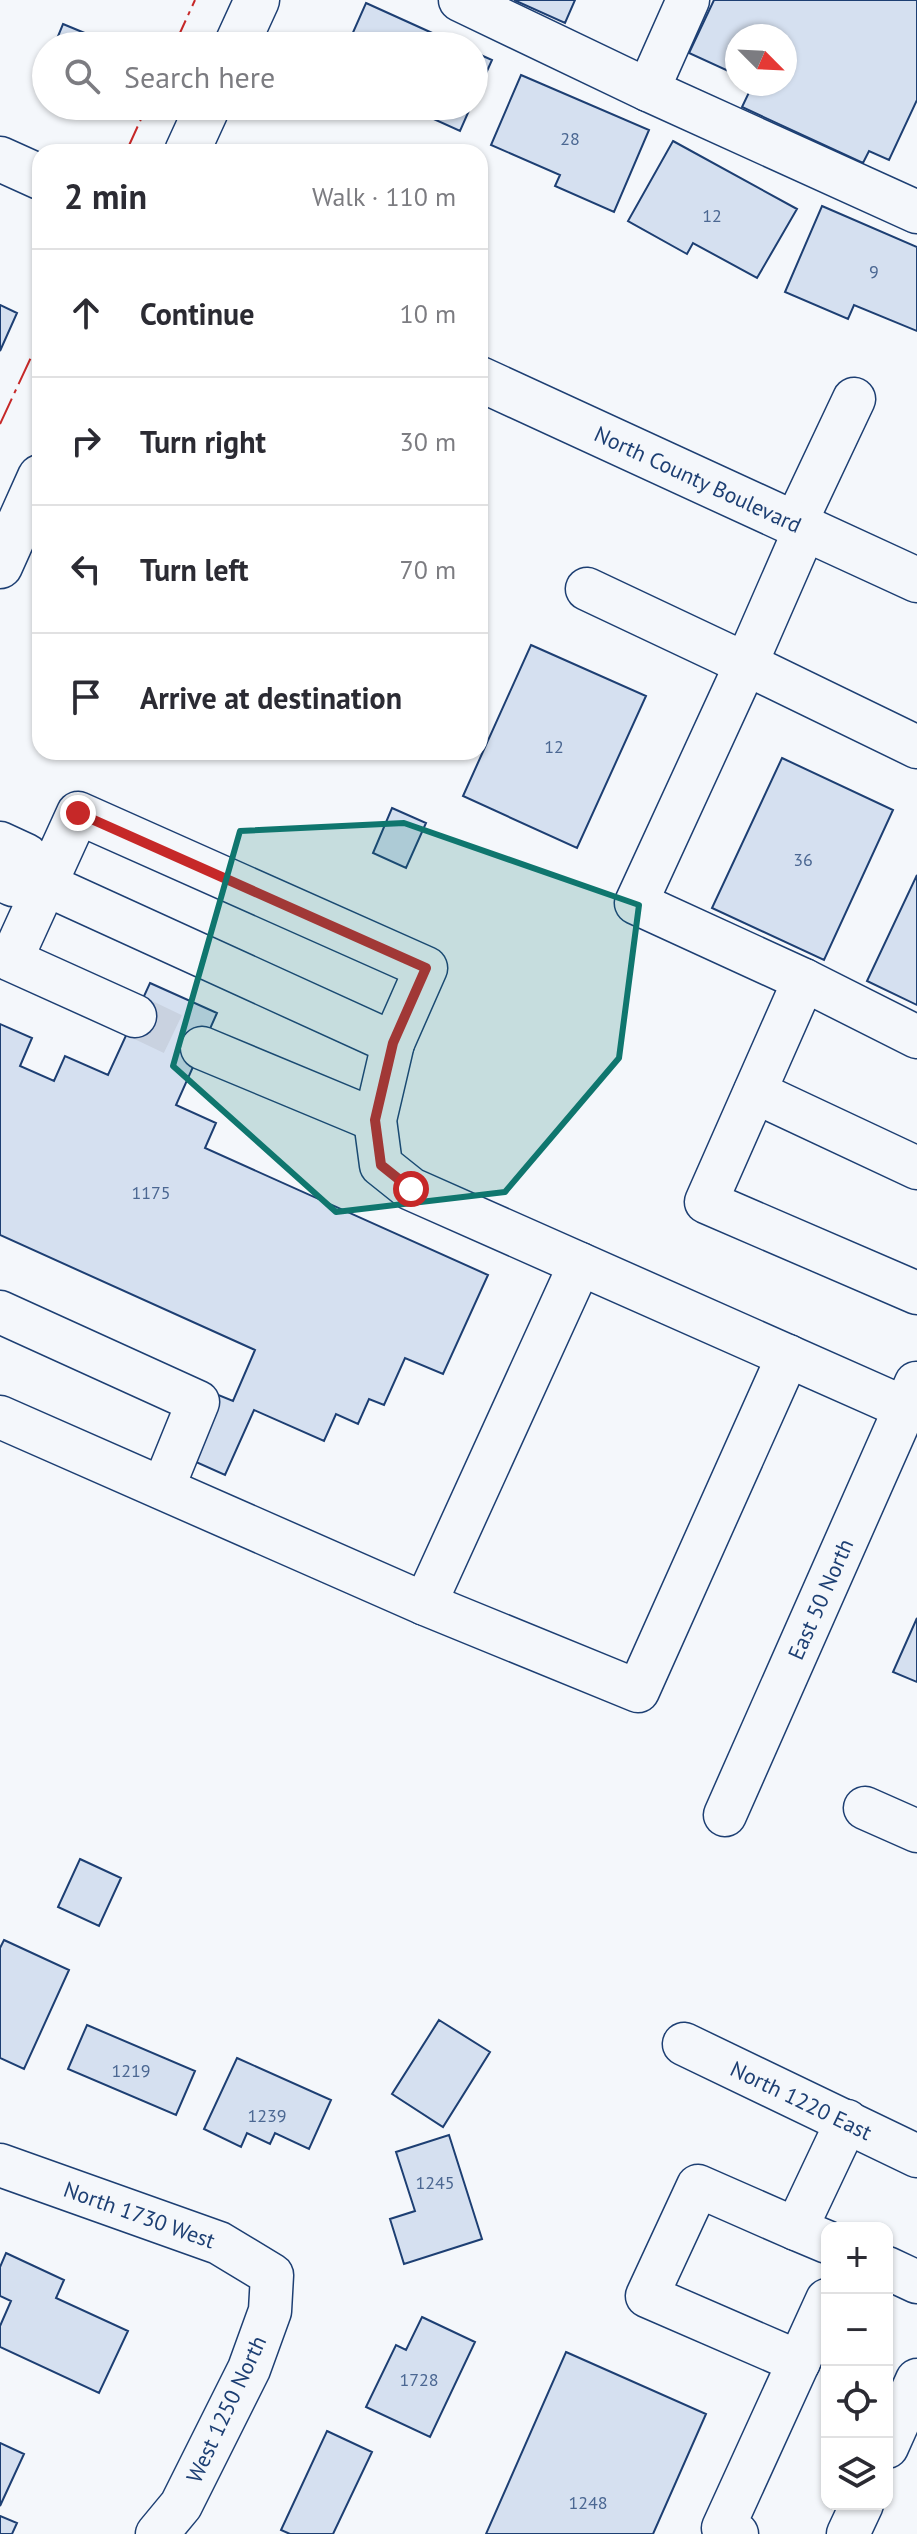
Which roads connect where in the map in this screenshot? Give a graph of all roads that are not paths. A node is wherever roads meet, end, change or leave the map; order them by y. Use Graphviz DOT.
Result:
graph roads {
  1 [pos="257,0"];
  2 [pos="460,0"];
  3 [pos="688,0"];
  4 [pos="242,32"];
  5 [pos="648,90"];
  6 [pos="202,120"];
  7 [pos="191,144"];
  8 [pos="0,159"];
  9 [pos="32,173"];
  10 [pos="917,212"];
  11 [pos="488,383"];
  12 [pos="854,399"];
  13 [pos="32,495"];
  14 [pos="800,527"];
  15 [pos="0,566"];
  16 [pos="917,580"];
  17 [pos="587,589"];
  18 [pos="746,664"];
  19 [pos="917,747"];
  20 [pos="0,843"];
  21 [pos="25,880"];
  22 [pos="804,980"];
  23 [pos="135,1016"];
  24 [pos="917,1037"];
  25 [pos="393,1043"];
  26 [pos="202,1048"];
  27 [pos="755,1092"];
  28 [pos="375,1120"];
  29 [pos="917,1168"];
  30 [pos="580,1264"];
  31 [pos="917,1293"];
  32 [pos="0,1312"];
  33 [pos="788,1356"];
  34 [pos="911,1395"];
  35 [pos="0,1417"];
  36 [pos="163,1488"];
  37 [pos="425,1604"];
  38 [pos="865,1808"];
  39 [pos="725,1815"];
  40 [pos="917,1831"];
  41 [pos="684,2044"];
  42 [pos="847,2121"];
  43 [pos="917,2156"];
  44 [pos="0,2165"];
  45 [pos="812,2235"];
  46 [pos="893,2271"];
  47 [pos="272,2275"];
  48 [pos="917,2282"];
  49 [pos="821,2313"];
  50 [pos="799,2362"];
  51 [pos="917,2380"];
  52 [pos="891,2438"];
  53 [pos="859,2510"];
  54 [pos="727,2532"];
  55 [pos="157,2534"];
  56 [pos="848,2534"];
  1 -- 4 [label="main road"];
  2 -- 5 [label="street"];
  3 -- 5 [label="street"];
  5 -- 10 [label="street"];
  6 -- 7 [label="main road"];
  8 -- 9 [label="main road"];
  11 -- 14 [label="main road, North County Boulevard"];
  12 -- 14 [label="street"];
  13 -- 15 [label="main road"];
  14 -- 16 [label="main road, North County Boulevard"];
  14 -- 18 [label="street"];
  17 -- 18 [label="street"];
  18 -- 19 [label="street"];
  18 -- 22 [label="street"];
  20 -- 21 [label="street"];
  21 -- 23 [label="street"];
  21 -- 25 [label="street"];
  21 -- 25 [label="street"];
  22 -- 24 [label="street"];
  22 -- 27 [label="street"];
  25 -- 28 [label="street"];
  26 -- 28 [label="street"];
  27 -- 29 [label="street"];
  27 -- 31 [label="street"];
  28 -- 30 [label="street"];
  30 -- 33 [label="street"];
  30 -- 37 [label="street"];
  32 -- 36 [label="street"];
  33 -- 34 [label="street"];
  33 -- 37 [label="street"];
  34 -- 39 [label="street, East 50 North"];
  35 -- 36 [label="street"];
  36 -- 37 [label="street"];
  38 -- 40 [label="street"];
  41 -- 42 [label="street, North 1220 East"];
  42 -- 43 [label="street, North 1220 East"];
  42 -- 45 [label="street"];
  44 -- 47 [label="street, North 1730 West"];
  45 -- 50 [label="street"];
  46 -- 48 [label="street"];
  47 -- 55 [label="street, West 1250 North"];
  49 -- 50 [label="street"];
  50 -- 54 [label="street"];
  51 -- 52 [label="street"];
  53 -- 56 [label="street"];
}
